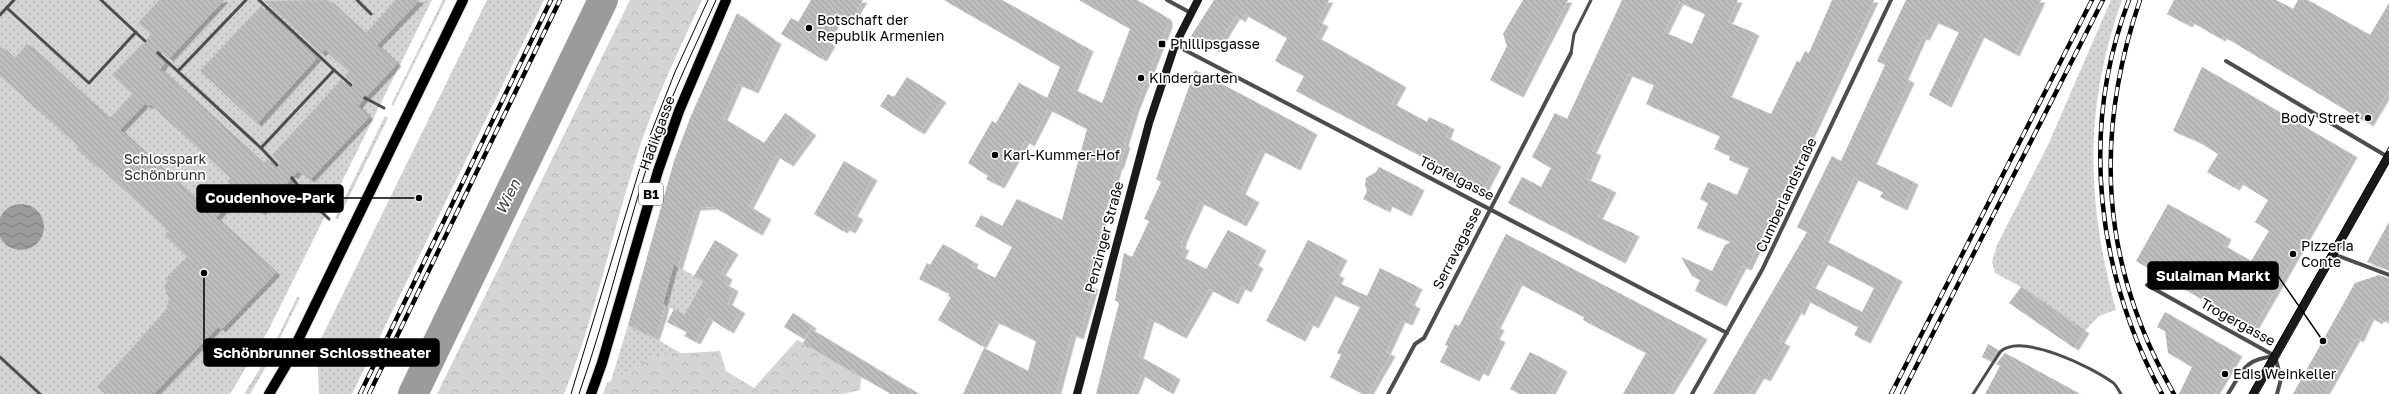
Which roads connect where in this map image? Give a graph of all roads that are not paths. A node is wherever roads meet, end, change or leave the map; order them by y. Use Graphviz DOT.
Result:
graph roads {
  1 [pos="14,0"];
  2 [pos="101,0"];
  3 [pos="246,0"];
  4 [pos="259,0"];
  5 [pos="357,0"];
  6 [pos="463,0"];
  7 [pos="726,0"];
  8 [pos="1167,0"];
  9 [pos="1198,0"];
  10 [pos="1591,0"];
  11 [pos="1891,0"];
  12 [pos="7,8"];
  13 [pos="1190,13"];
  14 [pos="371,14"];
  15 [pos="0,15"];
  16 [pos="136,32"];
  17 [pos="145,41"];
  18 [pos="1175,45"];
  19 [pos="158,53"];
  20 [pos="1571,53"];
  21 [pos="2226,61"];
  22 [pos="334,70"];
  23 [pos="178,71"];
  24 [pos="351,85"];
  25 [pos="365,98"];
  26 [pos="384,108"];
  27 [pos="261,148"];
  28 [pos="2388,156"];
  29 [pos="277,165"];
  30 [pos="292,178"];
  31 [pos="1490,208"];
  32 [pos="328,218"];
  33 [pos="2333,254"];
  34 [pos="2389,276"];
  35 [pos="2147,285"];
  36 [pos="1727,333"];
  37 [pos="2275,356"];
  38 [pos="0,357"];
  39 [pos="40,394"];
  40 [pos="269,394"];
  41 [pos="591,394"];
  42 [pos="1077,394"];
  43 [pos="1388,394"];
  44 [pos="1692,394"];
  45 [pos="1973,394"];
  46 [pos="2121,394"];
  47 [pos="2228,394"];
  48 [pos="2253,394"];
  49 [pos="2277,394"];
  1 -- 12 [label="lane"];
  2 -- 16 [label="lane"];
  3 -- 23 [label="lane"];
  4 -- 22 [label="lane"];
  5 -- 14 [label="lane"];
  6 -- 40 [label="main road"];
  7 -- 41 [label="main road, Hadikgasse / B1"];
  8 -- 13 [label="street"];
  9 -- 13 [label="street, Penzinger Straße"];
  10 -- 20 [label="lane, Serravagasse"];
  11 -- 36 [label="street, Cumberlandstraße"];
  12 -- 15 [label="lane"];
  12 -- 16 [label="lane"];
  13 -- 18 [label="street, Penzinger Straße"];
  16 -- 17 [label="lane"];
  18 -- 31 [label="street, Töpfelgasse"];
  18 -- 42 [label="street, Penzinger Straße"];
  19 -- 23 [label="lane"];
  20 -- 31 [label="street, Serravagasse"];
  21 -- 28 [label="street"];
  22 -- 24 [label="lane"];
  22 -- 27 [label="lane"];
  23 -- 27 [label="lane"];
  25 -- 26 [label="lane"];
  27 -- 29 [label="lane"];
  28 -- 33 [label="street"];
  30 -- 32 [label="lane"];
  31 -- 36 [label="street, Töpfelgasse"];
  31 -- 43 [label="street, Serravagasse"];
  33 -- 34 [label="street"];
  33 -- 37 [label="street"];
  35 -- 37 [label="street, Trogergasse"];
  36 -- 44 [label="street, Cumberlandstraße"];
  37 -- 47 [label="street"];
  37 -- 48 [label="street"];
  37 -- 49 [label="street"];
  38 -- 39 [label="lane"];
  45 -- 46 [label="lane"];
}
